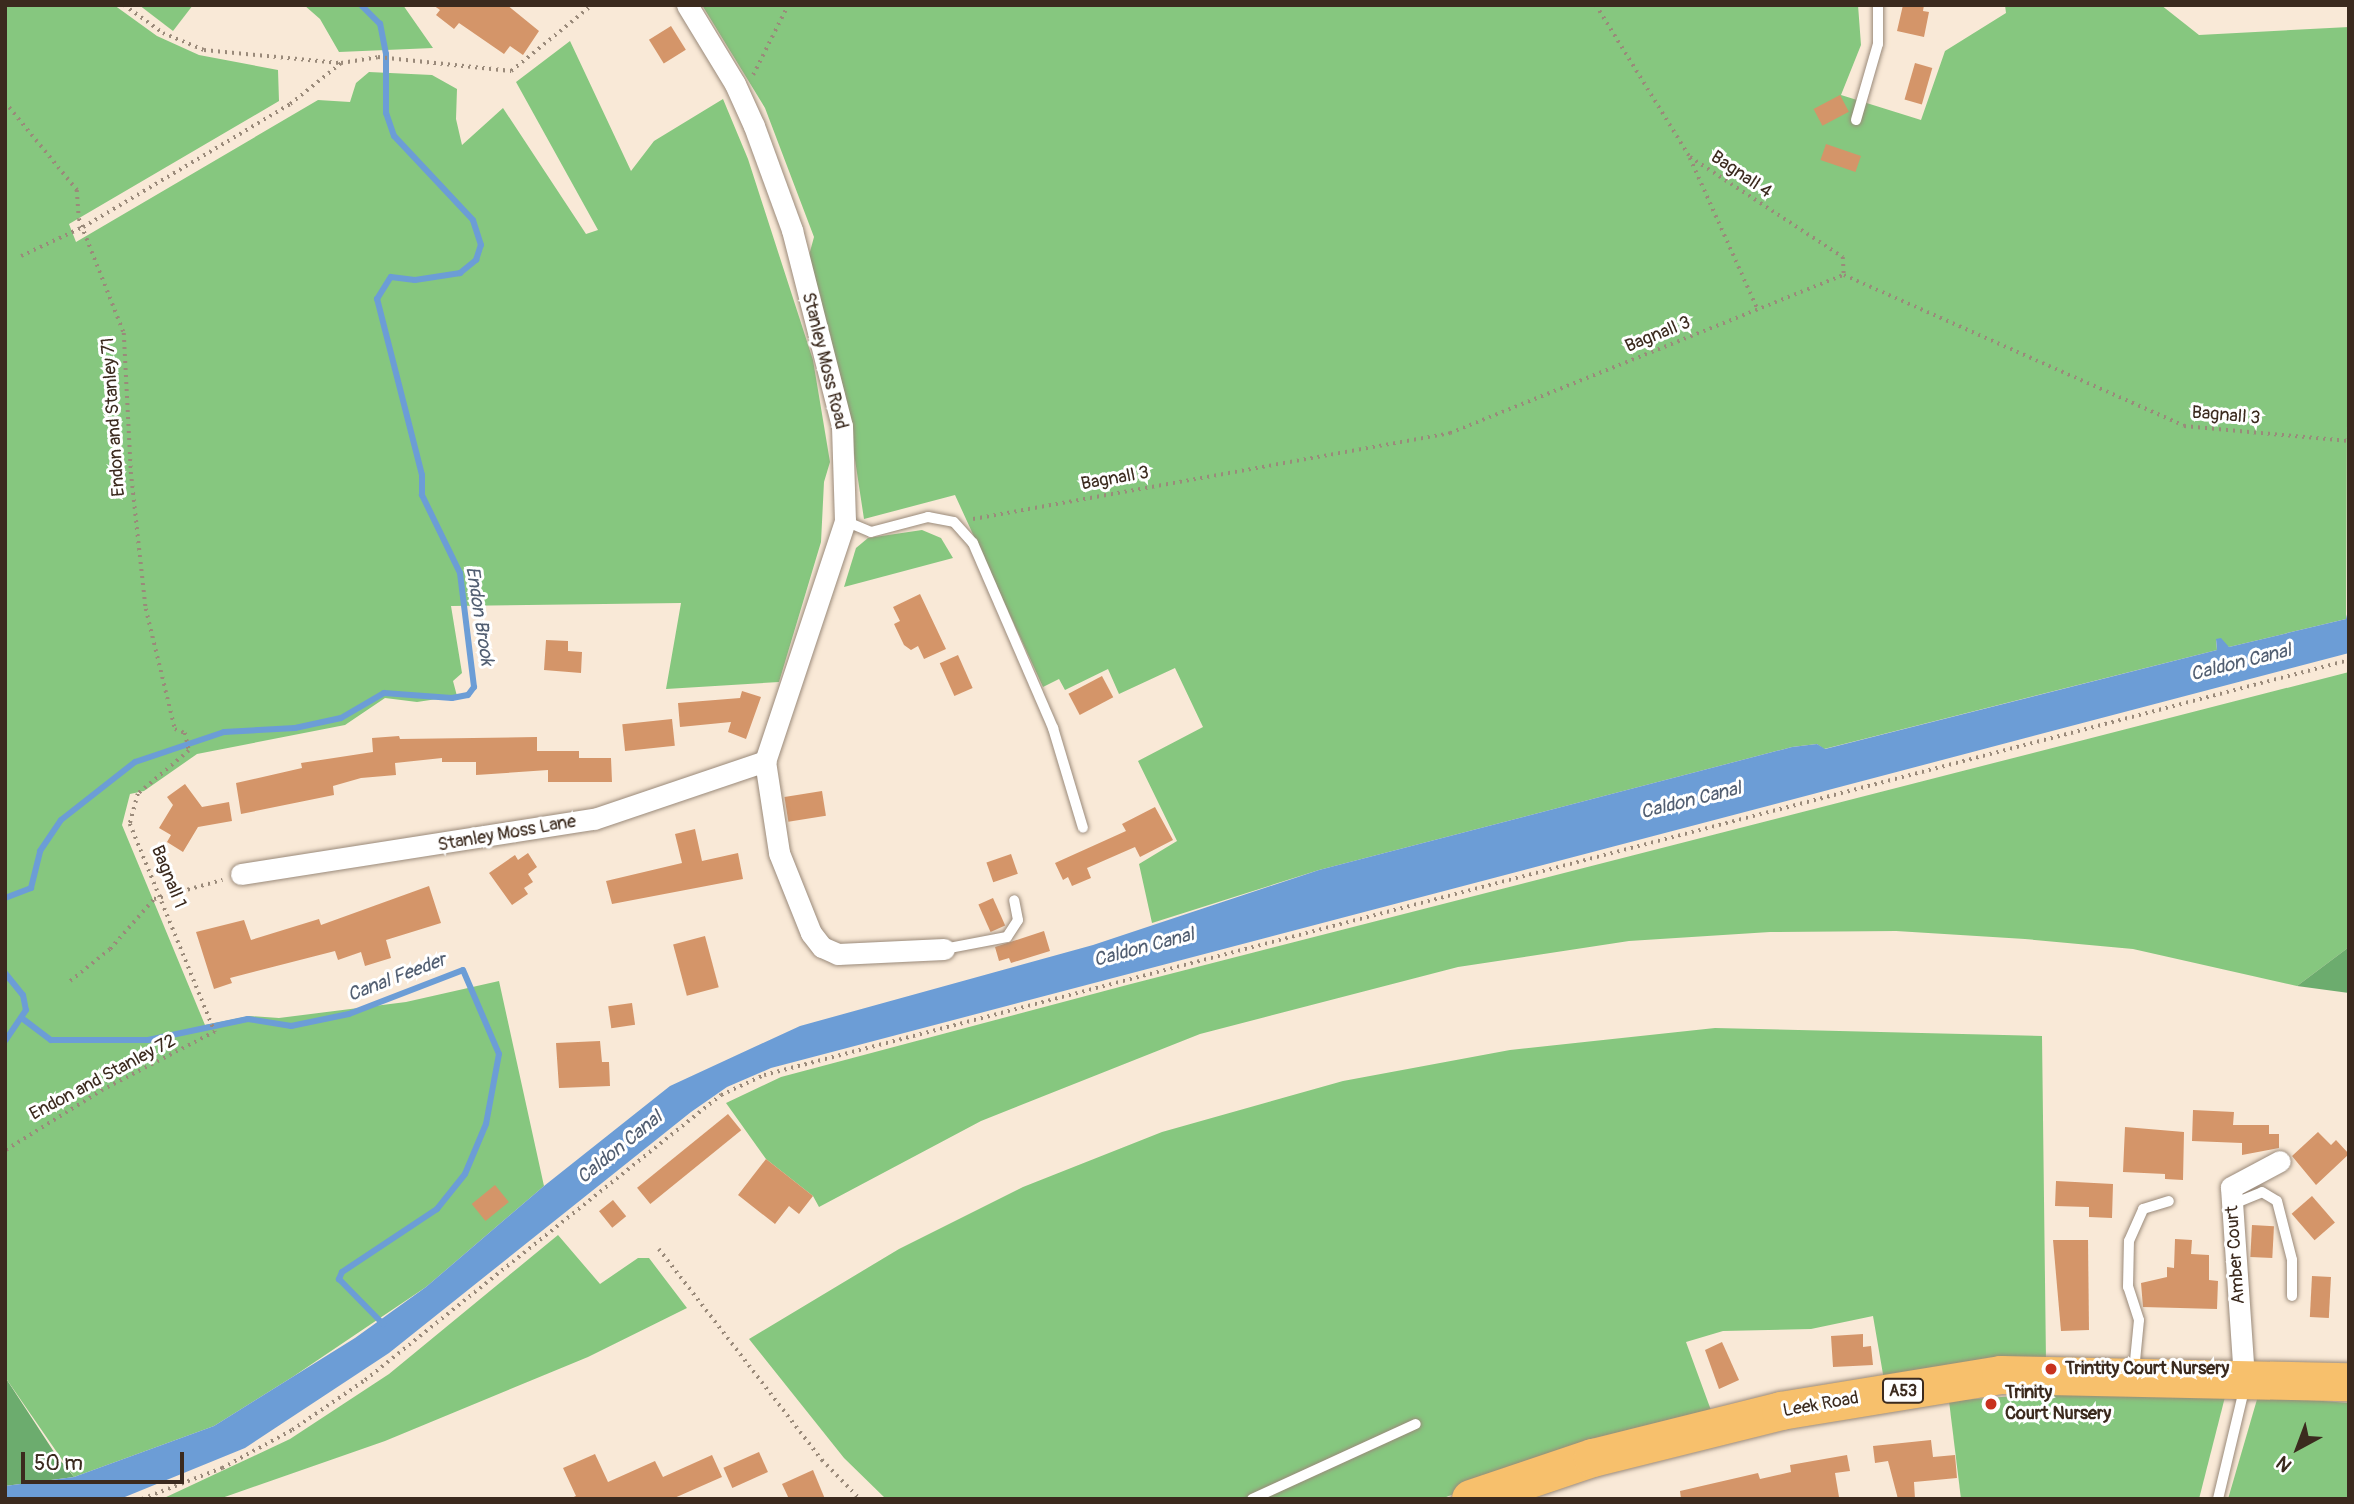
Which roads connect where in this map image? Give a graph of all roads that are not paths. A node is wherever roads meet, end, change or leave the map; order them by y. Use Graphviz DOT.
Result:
graph roads {
  1 [pos="687,5"];
  2 [pos="1878,5"];
  3 [pos="1856,121"];
  4 [pos="845,521"];
  5 [pos="765,761"];
  6 [pos="1083,828"];
  7 [pos="241,874"];
  8 [pos="1014,900"];
  9 [pos="944,949"];
  10 [pos="2280,1161"];
  11 [pos="2169,1201"];
  12 [pos="2232,1204"];
  13 [pos="2292,1296"];
  14 [pos="2133,1377"];
  15 [pos="2246,1378"];
  16 [pos="2349,1382"];
  17 [pos="1416,1424"];
  18 [pos="1252,1499"];
  19 [pos="1471,1499"];
  20 [pos="2218,1499"];
  1 -- 4 [label="street, Stanley Moss Road"];
  2 -- 3 [label="lane"];
  4 -- 5 [label="street, Stanley Moss Road"];
  4 -- 6 [label="lane"];
  5 -- 7 [label="street, Stanley Moss Lane"];
  5 -- 9 [label="street, Stanley Moss Road"];
  8 -- 9 [label="lane"];
  10 -- 12 [label="street, Amber Court"];
  11 -- 14 [label="lane"];
  12 -- 13 [label="lane"];
  12 -- 15 [label="street, Amber Court"];
  14 -- 15 [label="highway, Leek Road / A53"];
  14 -- 19 [label="highway, Leek Road / A53"];
  15 -- 16 [label="highway, Leek Road / A53"];
  15 -- 20 [label="lane"];
  17 -- 18 [label="lane"];
}
